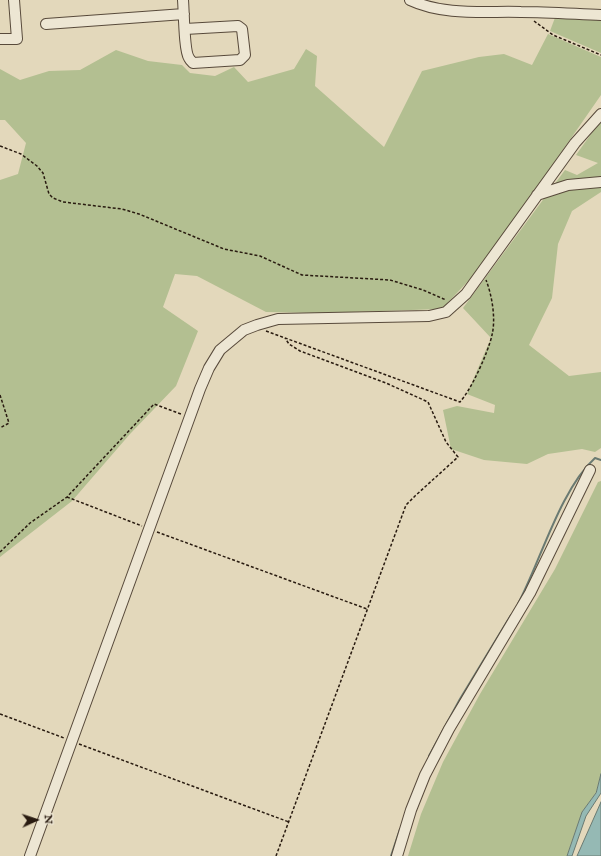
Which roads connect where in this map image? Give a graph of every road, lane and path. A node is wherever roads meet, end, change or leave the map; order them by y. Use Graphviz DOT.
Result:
graph roads {
  1 [pos="14,0"];
  2 [pos="183,0"];
  3 [pos="410,0"];
  4 [pos="524,12"];
  5 [pos="184,14"];
  6 [pos="601,15"];
  7 [pos="46,24"];
  8 [pos="185,29"];
  9 [pos="0,39"];
  10 [pos="601,55"];
  11 [pos="601,114"];
  12 [pos="0,146"];
  13 [pos="601,182"];
  14 [pos="537,195"];
  15 [pos="483,272"];
  16 [pos="455,305"];
  17 [pos="257,325"];
  18 [pos="285,338"];
  19 [pos="0,395"];
  20 [pos="191,417"];
  21 [pos="0,428"];
  22 [pos="590,470"];
  23 [pos="67,498"];
  24 [pos="150,529"];
  25 [pos="0,552"];
  26 [pos="368,610"];
  27 [pos="0,714"];
  28 [pos="72,742"];
  29 [pos="289,822"];
  30 [pos="30,856"];
  31 [pos="276,856"];
  32 [pos="397,856"];
  1 -- 9 [label="street"];
  2 -- 5 [label="street"];
  3 -- 4 [label="street"];
  4 -- 6 [label="street"];
  4 -- 10 [label="path"];
  5 -- 7 [label="street"];
  5 -- 8 [label="street"];
  8 -- 8 [label="street"];
  11 -- 14 [label="street"];
  12 -- 16 [label="path"];
  13 -- 14 [label="street"];
  14 -- 15 [label="street"];
  15 -- 16 [label="street"];
  15 -- 18 [label="path"];
  16 -- 17 [label="street"];
  17 -- 18 [label="path"];
  17 -- 20 [label="street"];
  18 -- 26 [label="path"];
  19 -- 21 [label="path"];
  20 -- 23 [label="path"];
  20 -- 24 [label="street"];
  22 -- 32 [label="street"];
  23 -- 24 [label="path"];
  23 -- 25 [label="path"];
  24 -- 26 [label="path"];
  24 -- 28 [label="street"];
  26 -- 29 [label="path"];
  27 -- 28 [label="path"];
  28 -- 29 [label="path"];
  28 -- 30 [label="street"];
  29 -- 31 [label="path"];
}
